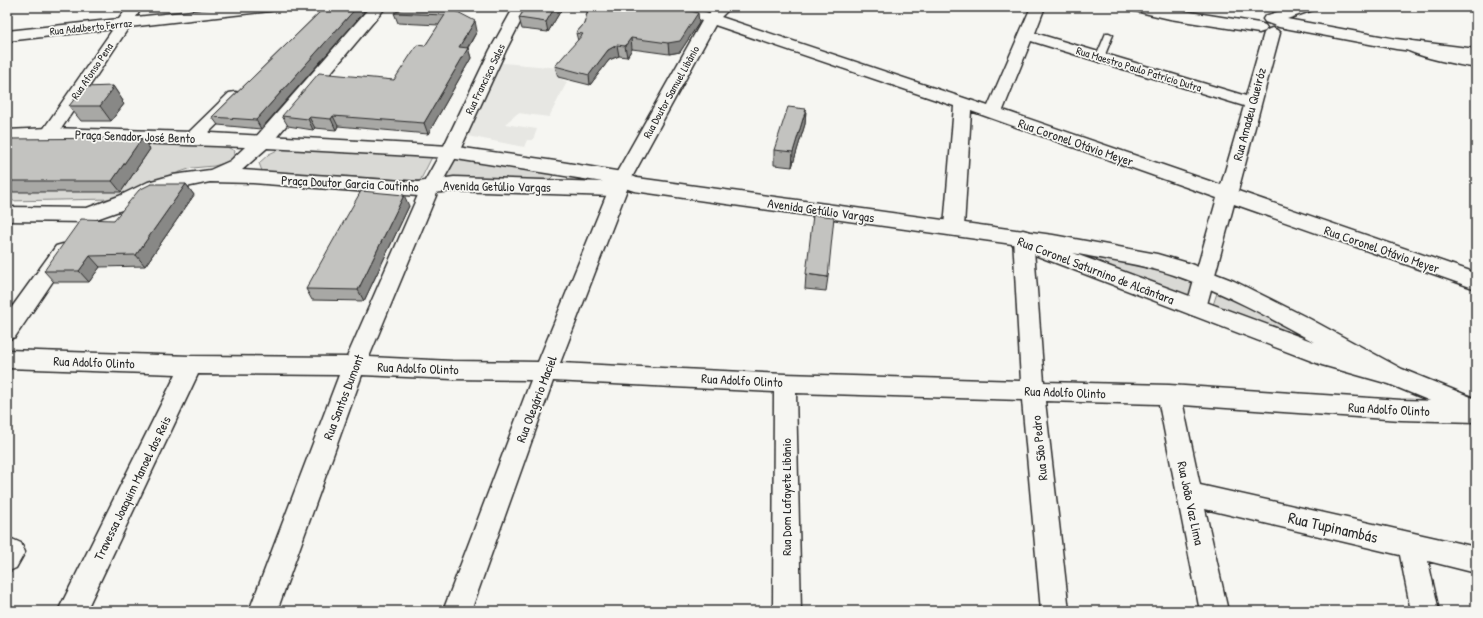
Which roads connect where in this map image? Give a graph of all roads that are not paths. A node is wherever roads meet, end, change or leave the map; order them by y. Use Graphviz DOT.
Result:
graph roads {
  1 [pos="135,7"];
  2 [pos="270,7"];
  3 [pos="378,7"];
  4 [pos="521,7"];
  5 [pos="675,7"];
  6 [pos="724,7"];
  7 [pos="1038,7"];
  8 [pos="1136,7"];
  9 [pos="1172,7"];
  10 [pos="1308,7"];
  11 [pos="711,18"];
  12 [pos="124,24"];
  13 [pos="1270,25"];
  14 [pos="1109,34"];
  15 [pos="1026,35"];
  16 [pos="7,36"];
  17 [pos="1402,44"];
  18 [pos="1476,54"];
  19 [pos="1100,57"];
  20 [pos="1476,63"];
  21 [pos="245,87"];
  22 [pos="1253,103"];
  23 [pos="963,104"];
  24 [pos="993,113"];
  25 [pos="49,134"];
  26 [pos="7,136"];
  27 [pos="194,138"];
  28 [pos="270,143"];
  29 [pos="450,152"];
  30 [pos="556,167"];
  31 [pos="210,176"];
  32 [pos="253,177"];
  33 [pos="625,184"];
  34 [pos="431,186"];
  35 [pos="547,187"];
  36 [pos="1227,195"];
  37 [pos="7,214"];
  38 [pos="88,215"];
  39 [pos="954,227"];
  40 [pos="1018,239"];
  41 [pos="1205,278"];
  42 [pos="1476,281"];
  43 [pos="1196,308"];
  44 [pos="7,331"];
  45 [pos="7,359"];
  46 [pos="191,365"];
  47 [pos="354,366"];
  48 [pos="546,371"];
  49 [pos="1394,376"];
  50 [pos="785,383"];
  51 [pos="1418,386"];
  52 [pos="1033,391"];
  53 [pos="1169,395"];
  54 [pos="1401,410"];
  55 [pos="1476,411"];
  56 [pos="1190,494"];
  57 [pos="1411,545"];
  58 [pos="1476,560"];
  59 [pos="72,611"];
  60 [pos="263,611"];
  61 [pos="457,611"];
  62 [pos="787,611"];
  63 [pos="1055,611"];
  64 [pos="1214,611"];
  65 [pos="1425,611"];
  1 -- 12 [label="street, Rua Afonso Pena"];
  2 -- 12 [label="street, Rua Adalberto Ferraz"];
  3 -- 28 [label="main road"];
  4 -- 29 [label="street, Rua Francisco Sales"];
  5 -- 11 [label="street, Rua Coronel Otávio Meyer"];
  6 -- 11 [label="street, Rua Doutor Samuel Libânio"];
  7 -- 15 [label="street"];
  8 -- 13 [label="main road"];
  9 -- 13 [label="main road"];
  10 -- 13 [label="main road"];
  11 -- 23 [label="street, Rua Coronel Otávio Meyer"];
  11 -- 33 [label="street, Rua Doutor Samuel Libânio"];
  12 -- 16 [label="street, Rua Adalberto Ferraz"];
  12 -- 25 [label="street, Rua Afonso Pena"];
  13 -- 17 [label="main road"];
  13 -- 22 [label="street, Rua Amadeu Queiróz"];
  14 -- 19 [label="lane"];
  15 -- 19 [label="street, Rua Maestro Paulo Patrício Dutra"];
  15 -- 24 [label="street"];
  17 -- 18 [label="main road"];
  17 -- 20 [label="street"];
  19 -- 22 [label="street, Rua Maestro Paulo Patrício Dutra"];
  21 -- 27 [label="main road"];
  22 -- 36 [label="street, Rua Amadeu Queiróz"];
  23 -- 24 [label="street, Rua Coronel Otávio Meyer"];
  23 -- 39 [label="street"];
  24 -- 36 [label="street, Rua Coronel Otávio Meyer"];
  25 -- 26 [label="main road, Praça Senador José Bento"];
  25 -- 27 [label="main road, Praça Senador José Bento"];
  27 -- 28 [label="main road, Praça Senador José Bento"];
  28 -- 29 [label="main road"];
  28 -- 31 [label="main road"];
  28 -- 32 [label="main road"];
  29 -- 30 [label="main road, Avenida Getúlio Vargas"];
  29 -- 34 [label="street, Praça Doutor Garcia Coutinho"];
  30 -- 33 [label="main road, Avenida Getúlio Vargas"];
  30 -- 35 [label="main road"];
  31 -- 32 [label="main road, Praça Doutor Garcia Coutinho"];
  31 -- 38 [label="main road"];
  32 -- 34 [label="main road, Praça Doutor Garcia Coutinho"];
  33 -- 35 [label="main road, Avenida Getúlio Vargas"];
  33 -- 39 [label="main road, Avenida Getúlio Vargas"];
  33 -- 48 [label="street, Rua Olegário Maciel"];
  34 -- 35 [label="main road, Avenida Getúlio Vargas"];
  34 -- 47 [label="street, Rua Santos Dumont"];
  36 -- 41 [label="street, Rua Amadeu Queiróz"];
  36 -- 42 [label="street, Rua Coronel Otávio Meyer"];
  37 -- 38 [label="main road"];
  38 -- 44 [label="street"];
  39 -- 40 [label="main road, Avenida Getúlio Vargas"];
  40 -- 41 [label="main road, Rua Coronel Saturnino de Alcântara"];
  40 -- 43 [label="main road, Rua Coronel Saturnino de Alcântara"];
  40 -- 52 [label="street, Rua São Pedro"];
  41 -- 43 [label="street, Rua Amadeu Queiróz"];
  41 -- 49 [label="main road, Rua Coronel Saturnino de Alcântara"];
  43 -- 49 [label="main road, Rua Coronel Saturnino de Alcântara"];
  45 -- 46 [label="street, Rua Adolfo Olinto"];
  46 -- 47 [label="street, Rua Adolfo Olinto"];
  46 -- 59 [label="street, Travessa Joaquim Manoel dos Reis"];
  47 -- 48 [label="street, Rua Adolfo Olinto"];
  47 -- 60 [label="street, Rua Santos Dumont"];
  48 -- 50 [label="street, Rua Adolfo Olinto"];
  48 -- 61 [label="street, Rua Olegário Maciel"];
  49 -- 51 [label="main road, Rua Coronel Saturnino de Alcântara"];
  50 -- 52 [label="street, Rua Adolfo Olinto"];
  50 -- 62 [label="street, Rua Dom Lafayete Libânio"];
  51 -- 54 [label="street"];
  51 -- 55 [label="main road, Rua Coronel Saturnino de Alcântara"];
  52 -- 53 [label="street, Rua Adolfo Olinto"];
  52 -- 63 [label="street, Rua São Pedro"];
  53 -- 54 [label="street, Rua Adolfo Olinto"];
  53 -- 56 [label="street, Rua João Vaz Lima"];
  54 -- 55 [label="street, Rua Adolfo Olinto"];
  56 -- 57 [label="street, Rua Tupinambás"];
  56 -- 64 [label="street, Rua João Vaz Lima"];
  57 -- 58 [label="street, Rua Tupinambás"];
  57 -- 65 [label="street"];
}
